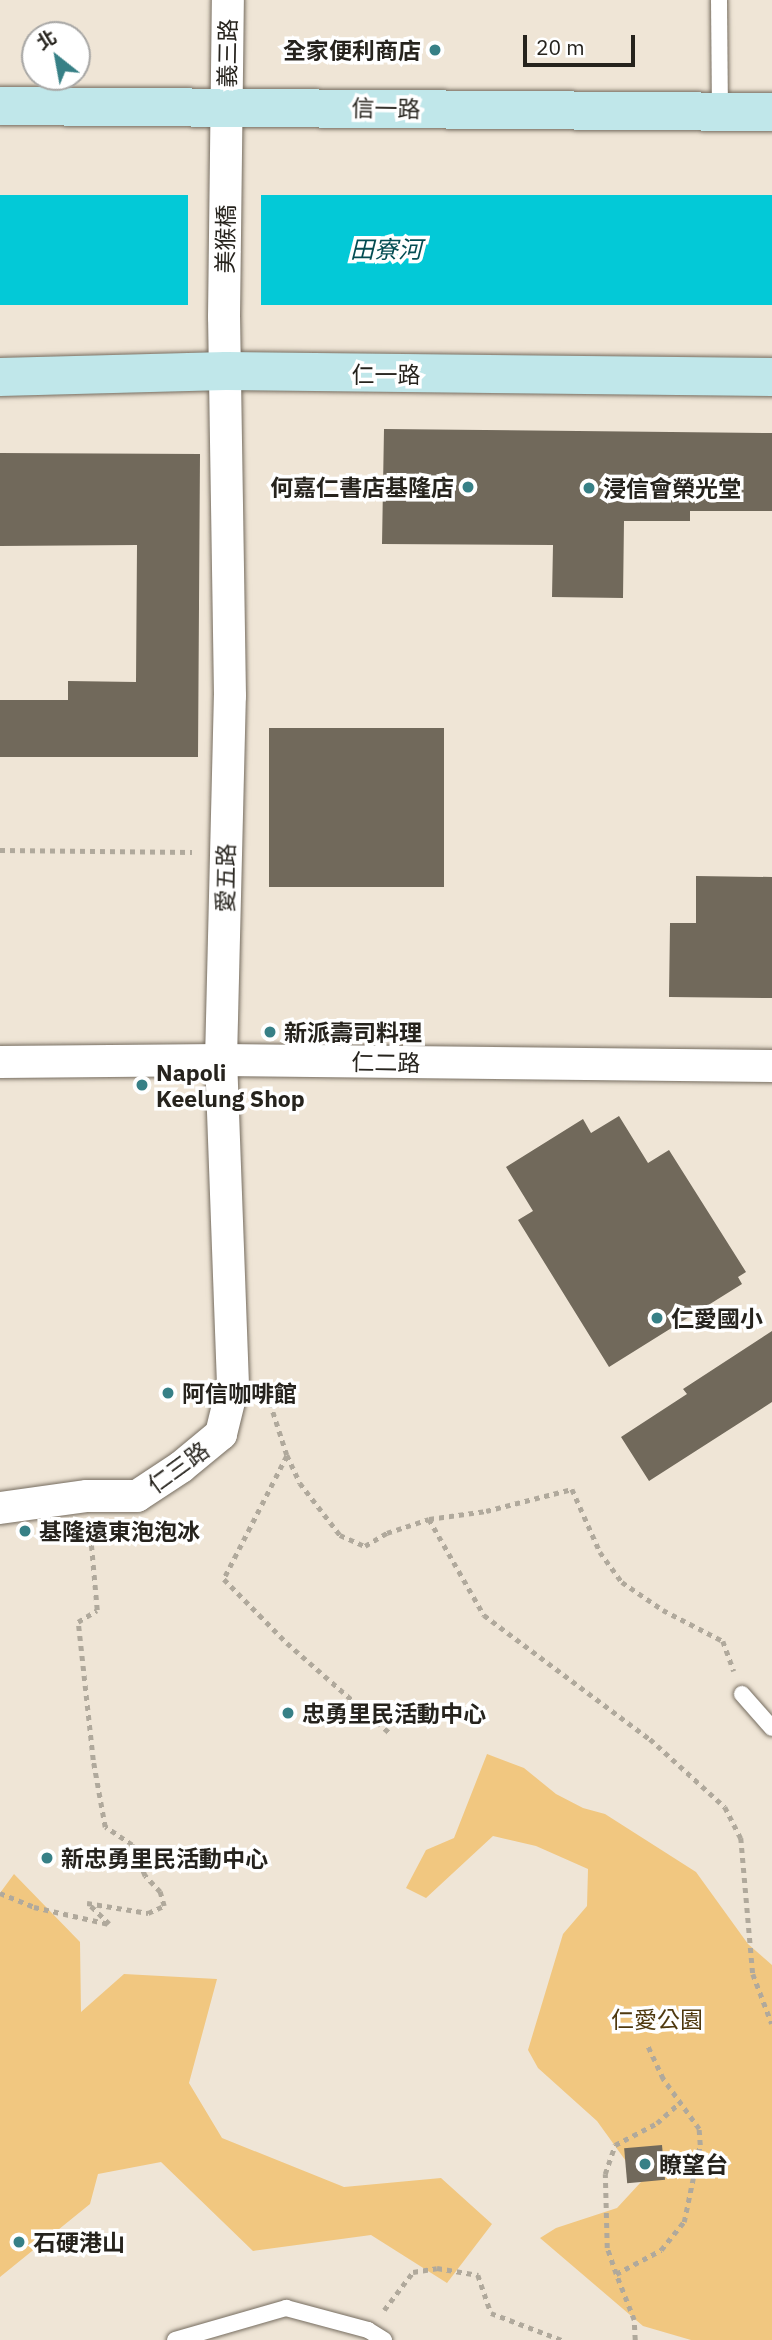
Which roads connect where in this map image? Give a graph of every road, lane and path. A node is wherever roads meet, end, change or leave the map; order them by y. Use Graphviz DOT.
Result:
graph roads {
  1 [pos="228,0"];
  2 [pos="719,0"];
  3 [pos="0,106"];
  4 [pos="226,106"];
  5 [pos="720,112"];
  6 [pos="772,112"];
  7 [pos="226,371"];
  8 [pos="0,377"];
  9 [pos="772,377"];
  10 [pos="0,850"];
  11 [pos="225,853"];
  12 [pos="221,1060"];
  13 [pos="0,1062"];
  14 [pos="772,1066"];
  15 [pos="233,1385"];
  16 [pos="87,1496"];
  17 [pos="0,1508"];
  18 [pos="429,1519"];
  19 [pos="742,1694"];
  20 [pos="772,1728"];
  21 [pos="391,1734"];
  22 [pos="0,1893"];
  23 [pos="772,2024"];
  24 [pos="647,2044"];
  25 [pos="679,2103"];
  26 [pos="616,2274"];
  27 [pos="368,2330"];
  28 [pos="175,2340"];
  29 [pos="384,2340"];
  30 [pos="562,2340"];
  31 [pos="635,2340"];
  1 -- 4 [label="street, 義三路"];
  2 -- 5 [label="lane"];
  3 -- 4 [label="street, 信一路"];
  4 -- 5 [label="street, 信一路"];
  4 -- 7 [label="street, 美猴橋"];
  5 -- 6 [label="street, 信一路"];
  7 -- 8 [label="street, 仁一路"];
  7 -- 9 [label="street, 仁一路"];
  7 -- 11 [label="street, 愛五路"];
  10 -- 11 [label="path"];
  11 -- 12 [label="street, 愛五路"];
  12 -- 13 [label="street, 仁二路"];
  12 -- 14 [label="street, 仁二路"];
  12 -- 15 [label="street, 愛五路"];
  15 -- 16 [label="street, 仁三路"];
  16 -- 17 [label="street, 仁三路"];
  16 -- 22 [label="path"];
  18 -- 19 [label="path"];
  18 -- 21 [label="path"];
  18 -- 23 [label="path"];
  19 -- 20 [label="lane"];
  24 -- 25 [label="path"];
  25 -- 26 [label="path"];
  25 -- 26 [label="path"];
  26 -- 31 [label="path"];
  27 -- 28 [label="lane"];
  27 -- 29 [label="lane"];
  27 -- 30 [label="path"];
}
